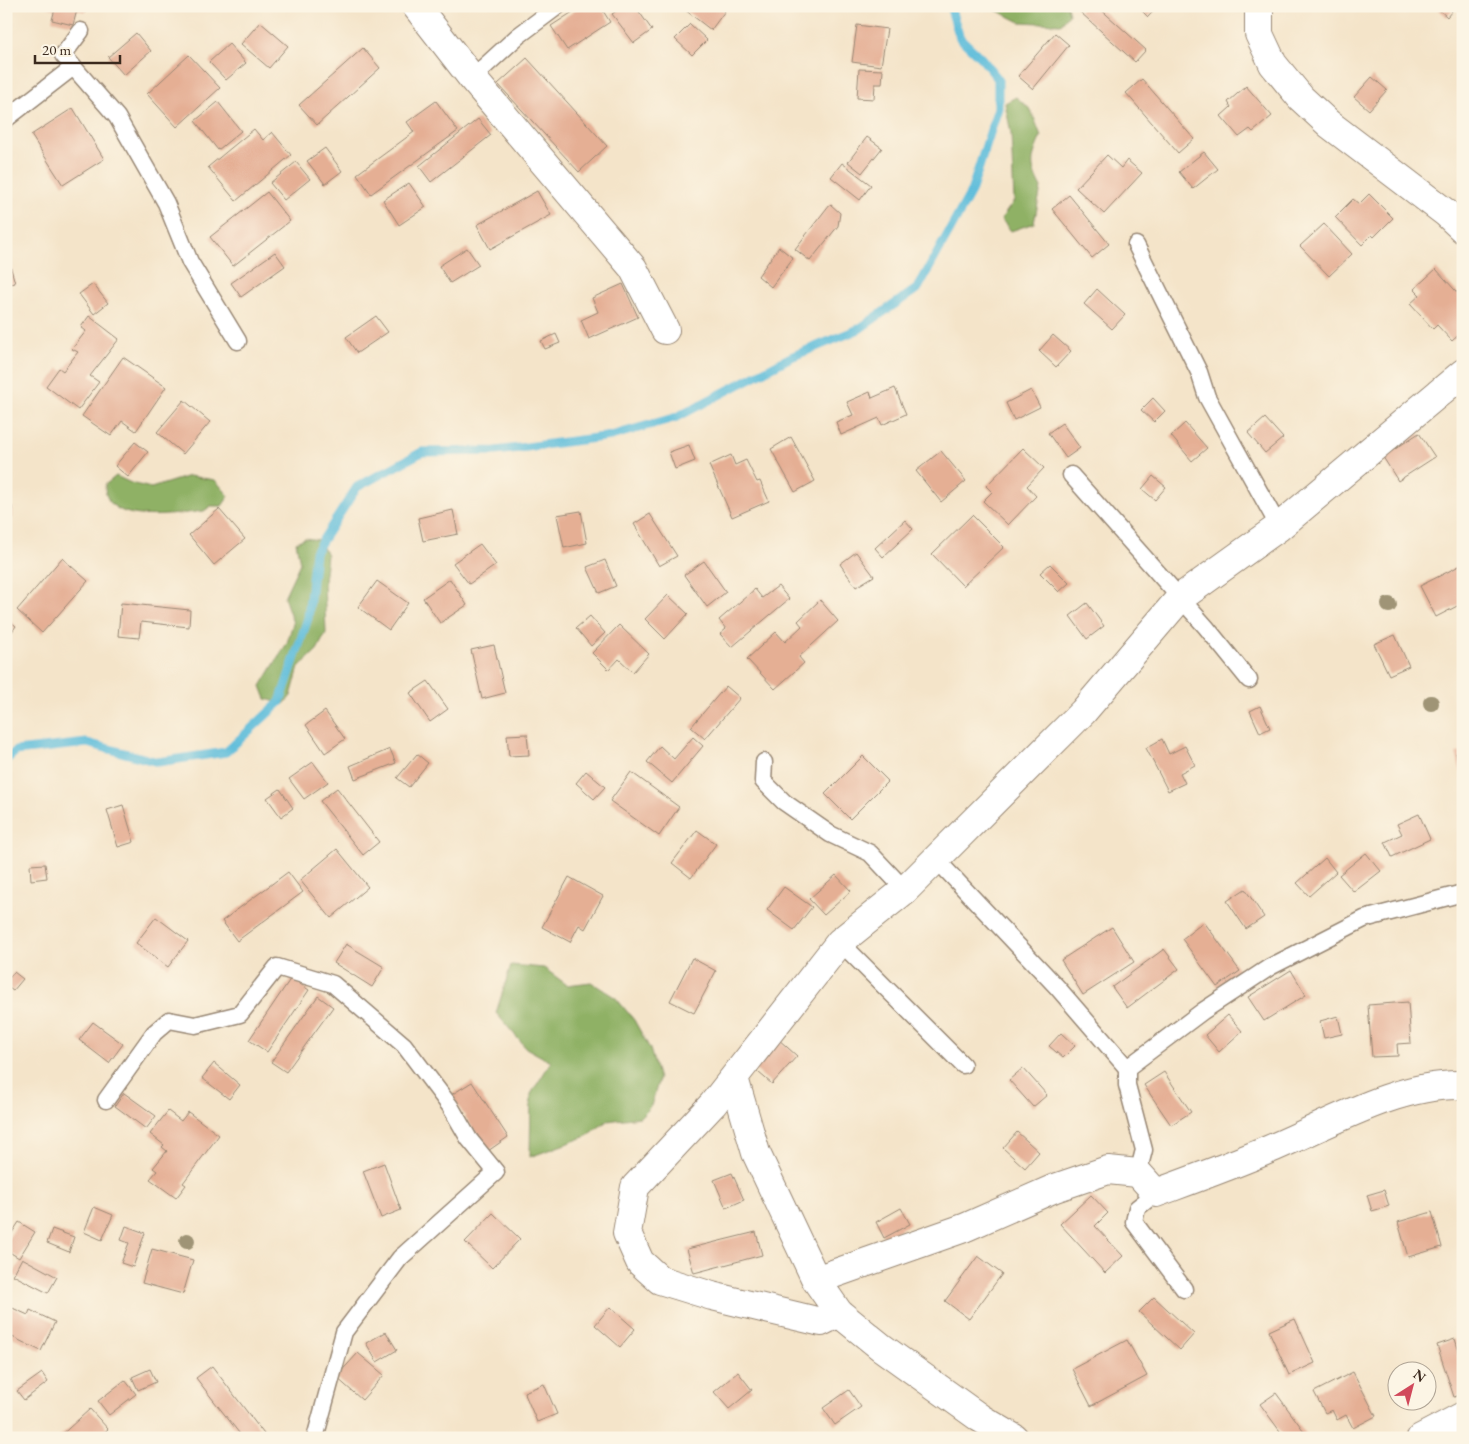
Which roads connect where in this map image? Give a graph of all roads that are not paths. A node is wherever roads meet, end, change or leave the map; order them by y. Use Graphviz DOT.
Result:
graph roads {
  1 [pos="416,6"];
  2 [pos="558,6"];
  3 [pos="1259,6"];
  4 [pos="81,31"];
  5 [pos="72,68"];
  6 [pos="472,78"];
  7 [pos="6,119"];
  8 [pos="1463,229"];
  9 [pos="1136,245"];
  10 [pos="665,330"];
  11 [pos="238,341"];
  12 [pos="1463,373"];
  13 [pos="1071,476"];
  14 [pos="1279,527"];
  15 [pos="1180,598"];
  16 [pos="1249,680"];
  17 [pos="764,762"];
  18 [pos="936,858"];
  19 [pos="905,890"];
  20 [pos="1463,894"];
  21 [pos="840,942"];
  22 [pos="964,1065"];
  23 [pos="1127,1068"];
  24 [pos="734,1078"];
  25 [pos="1463,1085"];
  26 [pos="106,1100"];
  27 [pos="1138,1173"];
  28 [pos="1156,1193"];
  29 [pos="816,1280"];
  30 [pos="1184,1289"];
  31 [pos="839,1312"];
  32 [pos="1463,1416"];
  33 [pos="315,1438"];
  34 [pos="1014,1438"];
  35 [pos="1421,1438"];
  1 -- 6 [label="street"];
  2 -- 6 [label="lane"];
  3 -- 8 [label="street"];
  4 -- 5 [label="lane"];
  5 -- 7 [label="lane"];
  5 -- 11 [label="lane"];
  6 -- 10 [label="street"];
  9 -- 14 [label="lane"];
  12 -- 14 [label="street"];
  13 -- 15 [label="lane"];
  14 -- 15 [label="street"];
  15 -- 16 [label="lane"];
  15 -- 18 [label="street"];
  17 -- 19 [label="lane"];
  18 -- 19 [label="street"];
  18 -- 23 [label="lane"];
  19 -- 21 [label="street"];
  20 -- 23 [label="lane"];
  21 -- 22 [label="lane"];
  21 -- 24 [label="street"];
  23 -- 27 [label="lane"];
  24 -- 29 [label="street"];
  24 -- 31 [label="street"];
  25 -- 28 [label="street"];
  26 -- 33 [label="lane"];
  27 -- 28 [label="street"];
  27 -- 29 [label="street"];
  28 -- 30 [label="lane"];
  29 -- 31 [label="street"];
  31 -- 34 [label="street"];
  32 -- 35 [label="street"];
}
